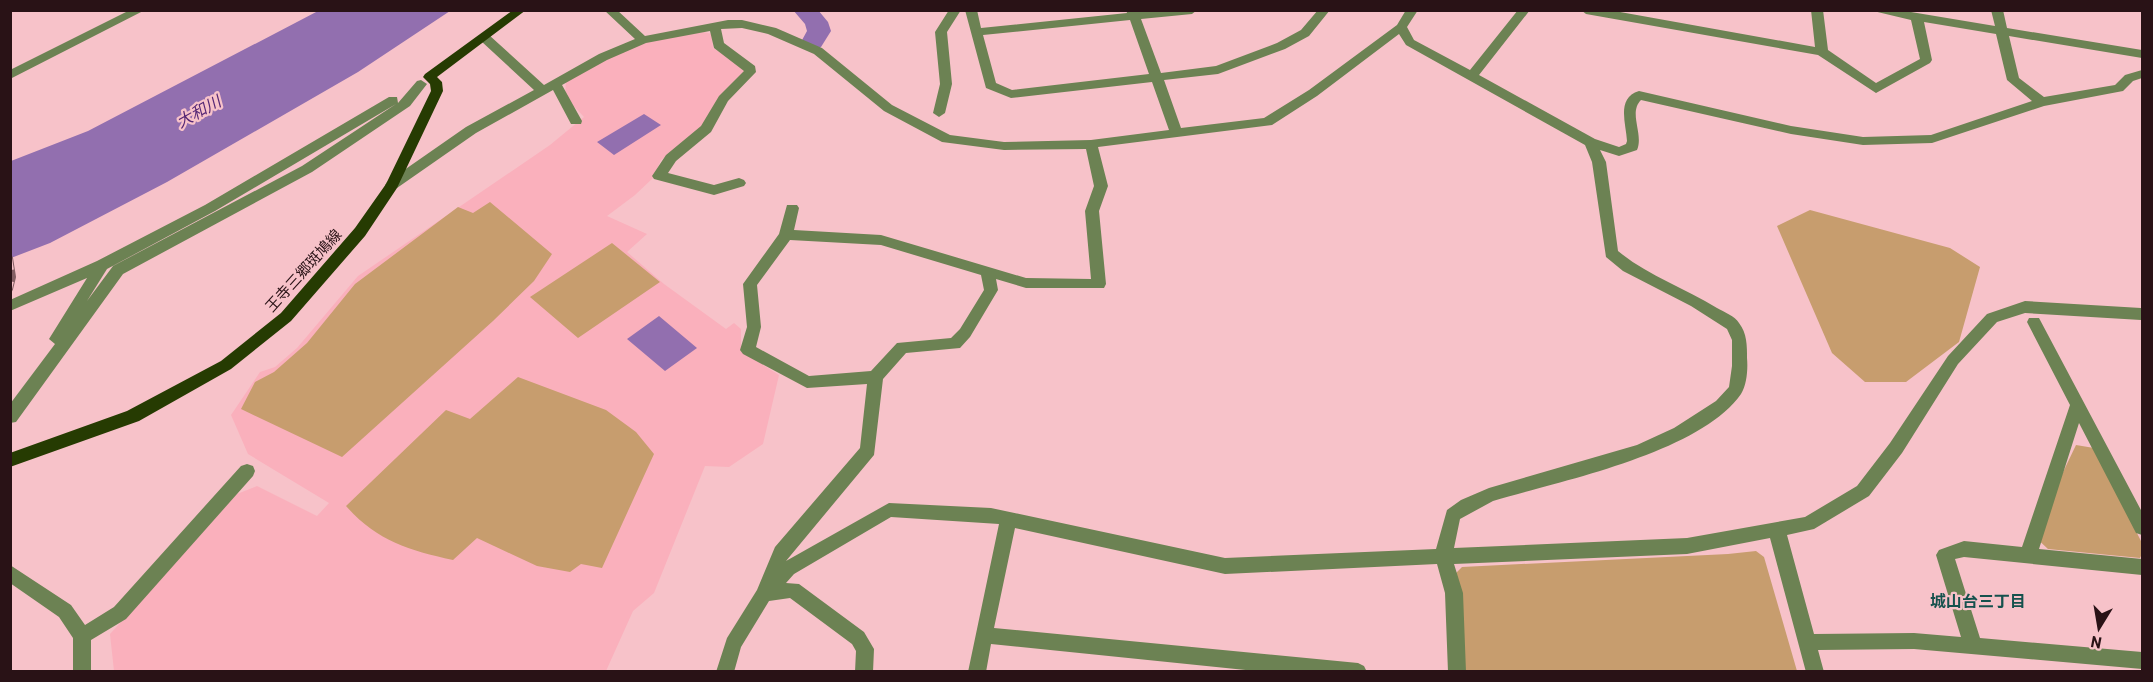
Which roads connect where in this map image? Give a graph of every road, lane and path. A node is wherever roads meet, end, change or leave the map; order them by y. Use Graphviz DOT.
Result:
graph roads {
  1 [pos="115,10"];
  2 [pos="522,10"];
  3 [pos="609,10"];
  4 [pos="955,10"];
  5 [pos="971,10"];
  6 [pos="1192,10"];
  7 [pos="1325,10"];
  8 [pos="1412,10"];
  9 [pos="1525,10"];
  10 [pos="1817,10"];
  11 [pos="1874,10"];
  12 [pos="1996,10"];
  13 [pos="733,11"];
  14 [pos="1592,11"];
  15 [pos="136,13"];
  16 [pos="1133,14"];
  17 [pos="1917,18"];
  18 [pos="742,24"];
  19 [pos="716,27"];
  20 [pos="1401,27"];
  21 [pos="2002,31"];
  22 [pos="977,32"];
  23 [pos="485,38"];
  24 [pos="643,40"];
  25 [pos="1822,52"];
  26 [pos="2142,54"];
  27 [pos="2142,74"];
  28 [pos="10,75"];
  29 [pos="1472,75"];
  30 [pos="1156,77"];
  31 [pos="425,81"];
  32 [pos="555,83"];
  33 [pos="542,90"];
  34 [pos="2042,102"];
  35 [pos="939,113"];
  36 [pos="576,121"];
  37 [pos="1176,132"];
  38 [pos="1590,142"];
  39 [pos="1091,144"];
  40 [pos="739,183"];
  41 [pos="392,185"];
  42 [pos="792,208"];
  43 [pos="786,235"];
  44 [pos="102,265"];
  45 [pos="988,274"];
  46 [pos="10,306"];
  47 [pos="2142,311"];
  48 [pos="2034,322"];
  49 [pos="875,377"];
  50 [pos="10,406"];
  51 [pos="2077,406"];
  52 [pos="10,417"];
  53 [pos="10,460"];
  54 [pos="248,471"];
  55 [pos="1009,518"];
  56 [pos="2142,528"];
  57 [pos="1777,531"];
  58 [pos="2028,555"];
  59 [pos="1443,556"];
  60 [pos="2142,567"];
  61 [pos="10,573"];
  62 [pos="764,594"];
  63 [pos="983,635"];
  64 [pos="82,636"];
  65 [pos="1808,642"];
  66 [pos="1973,646"];
  67 [pos="2142,661"];
  68 [pos="82,672"];
  69 [pos="725,672"];
  70 [pos="864,672"];
  71 [pos="977,672"];
  72 [pos="1358,672"];
  73 [pos="1457,672"];
  74 [pos="1815,672"];
  1 -- 15 [label="street"];
  2 -- 23 [label="main road"];
  3 -- 24 [label="street"];
  4 -- 35 [label="street"];
  5 -- 22 [label="street"];
  6 -- 16 [label="street"];
  7 -- 30 [label="street"];
  8 -- 20 [label="street"];
  9 -- 29 [label="street"];
  10 -- 25 [label="street"];
  11 -- 17 [label="street"];
  12 -- 21 [label="street"];
  13 -- 18 [label="street"];
  14 -- 25 [label="street"];
  15 -- 28 [label="street"];
  16 -- 22 [label="street"];
  16 -- 30 [label="street"];
  17 -- 21 [label="street"];
  17 -- 25 [label="street"];
  18 -- 19 [label="street"];
  18 -- 39 [label="street"];
  19 -- 24 [label="street"];
  19 -- 40 [label="street"];
  20 -- 29 [label="street"];
  20 -- 37 [label="street"];
  21 -- 26 [label="street"];
  21 -- 34 [label="street"];
  22 -- 30 [label="street"];
  23 -- 31 [label="main road"];
  23 -- 33 [label="street"];
  24 -- 32 [label="street"];
  27 -- 34 [label="street"];
  29 -- 38 [label="street"];
  30 -- 37 [label="street"];
  31 -- 41 [label="main road, 王寺三郷斑鳩線"];
  31 -- 44 [label="street"];
  31 -- 52 [label="street"];
  32 -- 33 [label="street"];
  32 -- 36 [label="street"];
  33 -- 41 [label="street"];
  34 -- 38 [label="street"];
  37 -- 39 [label="street"];
  38 -- 59 [label="street"];
  39 -- 45 [label="street"];
  41 -- 53 [label="main road, 王寺三郷斑鳩線"];
  42 -- 43 [label="street"];
  43 -- 45 [label="street"];
  43 -- 49 [label="street"];
  44 -- 46 [label="street"];
  44 -- 50 [label="street"];
  45 -- 49 [label="street"];
  47 -- 57 [label="street"];
  48 -- 51 [label="street"];
  49 -- 62 [label="street"];
  51 -- 56 [label="street"];
  51 -- 58 [label="street"];
  54 -- 64 [label="street"];
  55 -- 59 [label="street"];
  55 -- 62 [label="street"];
  55 -- 63 [label="street"];
  57 -- 59 [label="street"];
  57 -- 65 [label="street"];
  58 -- 60 [label="street"];
  58 -- 66 [label="street"];
  59 -- 73 [label="street"];
  61 -- 64 [label="street"];
  62 -- 69 [label="street"];
  62 -- 70 [label="street"];
  63 -- 71 [label="street"];
  63 -- 72 [label="street"];
  64 -- 68 [label="street"];
  65 -- 66 [label="street"];
  65 -- 74 [label="street"];
  66 -- 67 [label="street"];
}
